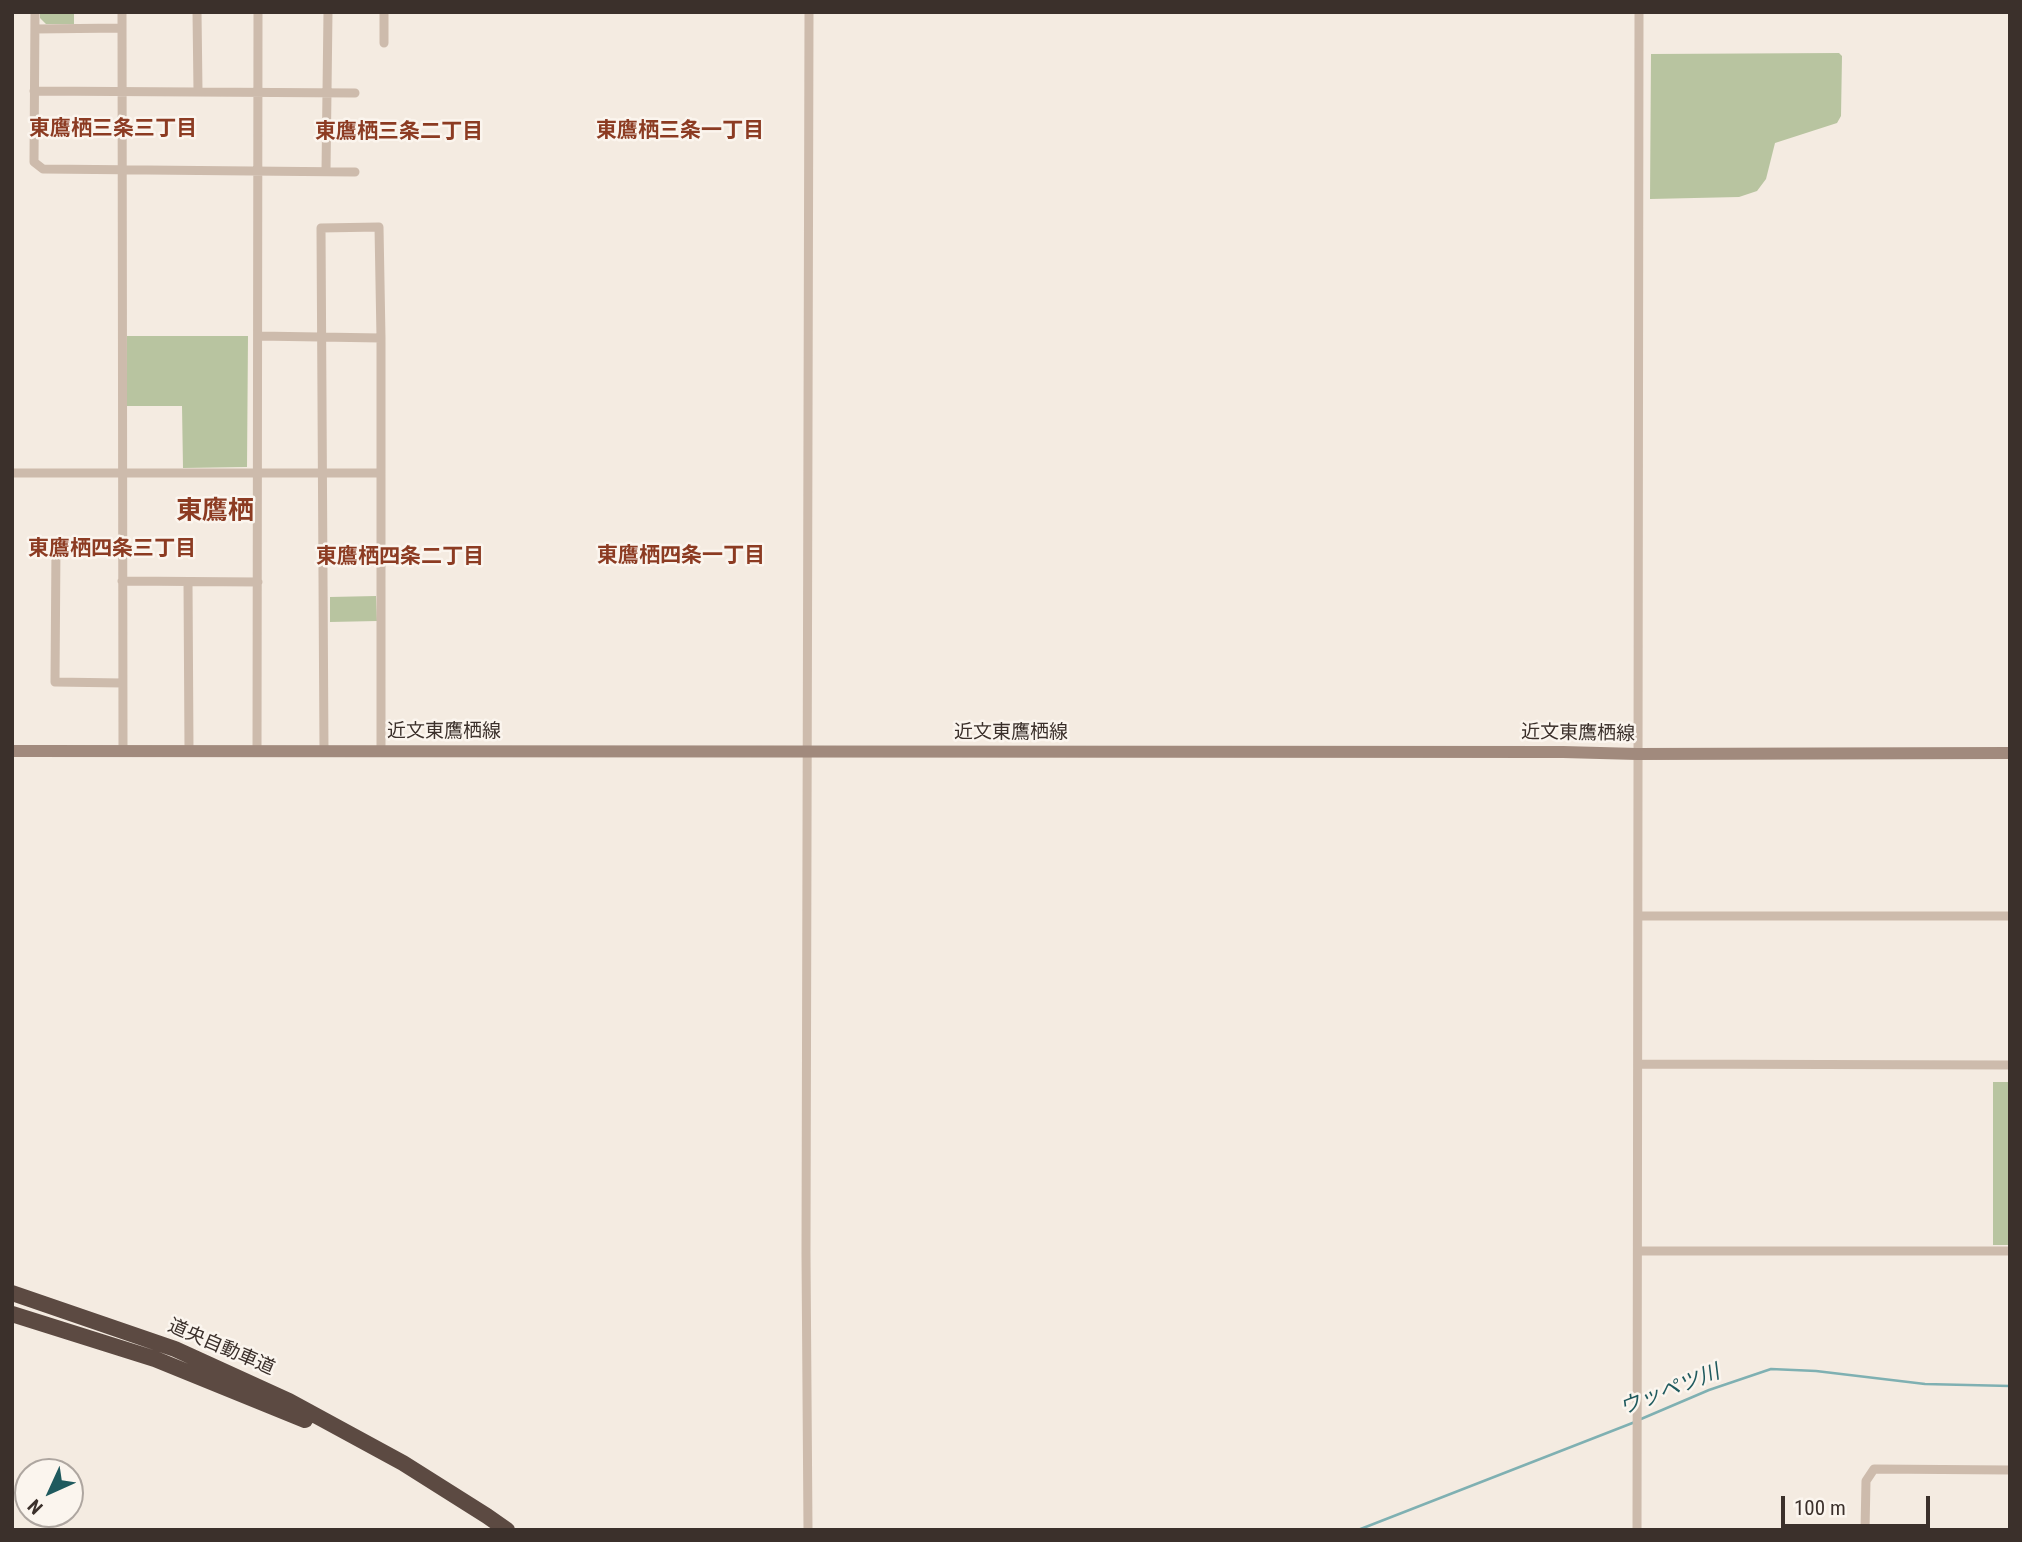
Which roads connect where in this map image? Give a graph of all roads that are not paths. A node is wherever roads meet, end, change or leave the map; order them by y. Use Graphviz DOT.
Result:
graph roads {
  1 [pos="35,12"];
  2 [pos="122,12"];
  3 [pos="197,12"];
  4 [pos="258,12"];
  5 [pos="328,12"];
  6 [pos="384,12"];
  7 [pos="809,12"];
  8 [pos="1639,12"];
  9 [pos="122,28"];
  10 [pos="35,29"];
  11 [pos="384,43"];
  12 [pos="34,91"];
  13 [pos="122,92"];
  14 [pos="198,92"];
  15 [pos="258,93"];
  16 [pos="327,93"];
  17 [pos="355,93"];
  18 [pos="122,171"];
  19 [pos="258,172"];
  20 [pos="326,172"];
  21 [pos="355,172"];
  22 [pos="258,336"];
  23 [pos="321,336"];
  24 [pos="381,338"];
  25 [pos="12,473"];
  26 [pos="122,473"];
  27 [pos="258,473"];
  28 [pos="324,473"];
  29 [pos="381,473"];
  30 [pos="122,546"];
  31 [pos="122,581"];
  32 [pos="188,582"];
  33 [pos="258,582"];
  34 [pos="122,683"];
  35 [pos="189,750"];
  36 [pos="12,751"];
  37 [pos="123,751"];
  38 [pos="257,751"];
  39 [pos="382,751"];
  40 [pos="808,751"];
  41 [pos="324,752"];
  42 [pos="2010,753"];
  43 [pos="1637,754"];
  44 [pos="1638,916"];
  45 [pos="2010,916"];
  46 [pos="1638,1064"];
  47 [pos="2010,1065"];
  48 [pos="1639,1251"];
  49 [pos="2010,1251"];
  50 [pos="12,1293"];
  51 [pos="12,1314"];
  52 [pos="403,1463"];
  53 [pos="2010,1470"];
  54 [pos="506,1530"];
  55 [pos="808,1530"];
  56 [pos="1637,1530"];
  57 [pos="1865,1530"];
  1 -- 10 [label="street"];
  2 -- 9 [label="street"];
  3 -- 14 [label="street"];
  4 -- 15 [label="street"];
  5 -- 16 [label="street"];
  6 -- 11 [label="street"];
  7 -- 40 [label="street"];
  8 -- 43 [label="street"];
  9 -- 10 [label="street"];
  9 -- 13 [label="street"];
  10 -- 12 [label="street"];
  12 -- 13 [label="street"];
  12 -- 18 [label="street"];
  13 -- 14 [label="street"];
  13 -- 18 [label="street"];
  14 -- 15 [label="street"];
  15 -- 16 [label="street"];
  15 -- 19 [label="street"];
  16 -- 17 [label="street"];
  16 -- 20 [label="street"];
  18 -- 19 [label="street"];
  18 -- 26 [label="street"];
  19 -- 20 [label="street"];
  19 -- 22 [label="street"];
  20 -- 21 [label="street"];
  22 -- 23 [label="street"];
  22 -- 27 [label="street"];
  23 -- 24 [label="street"];
  23 -- 24 [label="street"];
  23 -- 28 [label="street"];
  24 -- 29 [label="street"];
  25 -- 26 [label="street"];
  26 -- 27 [label="street"];
  26 -- 30 [label="street"];
  27 -- 28 [label="street"];
  27 -- 33 [label="street"];
  28 -- 29 [label="street"];
  28 -- 41 [label="street"];
  29 -- 39 [label="street"];
  30 -- 31 [label="street"];
  30 -- 34 [label="street"];
  31 -- 32 [label="street"];
  31 -- 34 [label="street"];
  32 -- 33 [label="street"];
  32 -- 35 [label="street"];
  33 -- 38 [label="street"];
  34 -- 37 [label="street"];
  35 -- 37 [label="street, 近文東鷹栖線"];
  35 -- 38 [label="street, 近文東鷹栖線"];
  36 -- 37 [label="street, 近文東鷹栖線"];
  38 -- 41 [label="street, 近文東鷹栖線"];
  39 -- 40 [label="street, 近文東鷹栖線"];
  39 -- 41 [label="street, 近文東鷹栖線"];
  40 -- 43 [label="street, 近文東鷹栖線"];
  40 -- 55 [label="street"];
  42 -- 43 [label="street, 近文東鷹栖線"];
  43 -- 44 [label="street"];
  44 -- 45 [label="street"];
  44 -- 46 [label="street"];
  46 -- 47 [label="street"];
  46 -- 48 [label="street"];
  48 -- 49 [label="street"];
  48 -- 56 [label="street"];
  50 -- 52 [label="highway, 道央自動車道"];
  51 -- 52 [label="highway, 道央自動車道"];
  52 -- 54 [label="highway, 道央自動車道"];
  53 -- 57 [label="street"];
}
